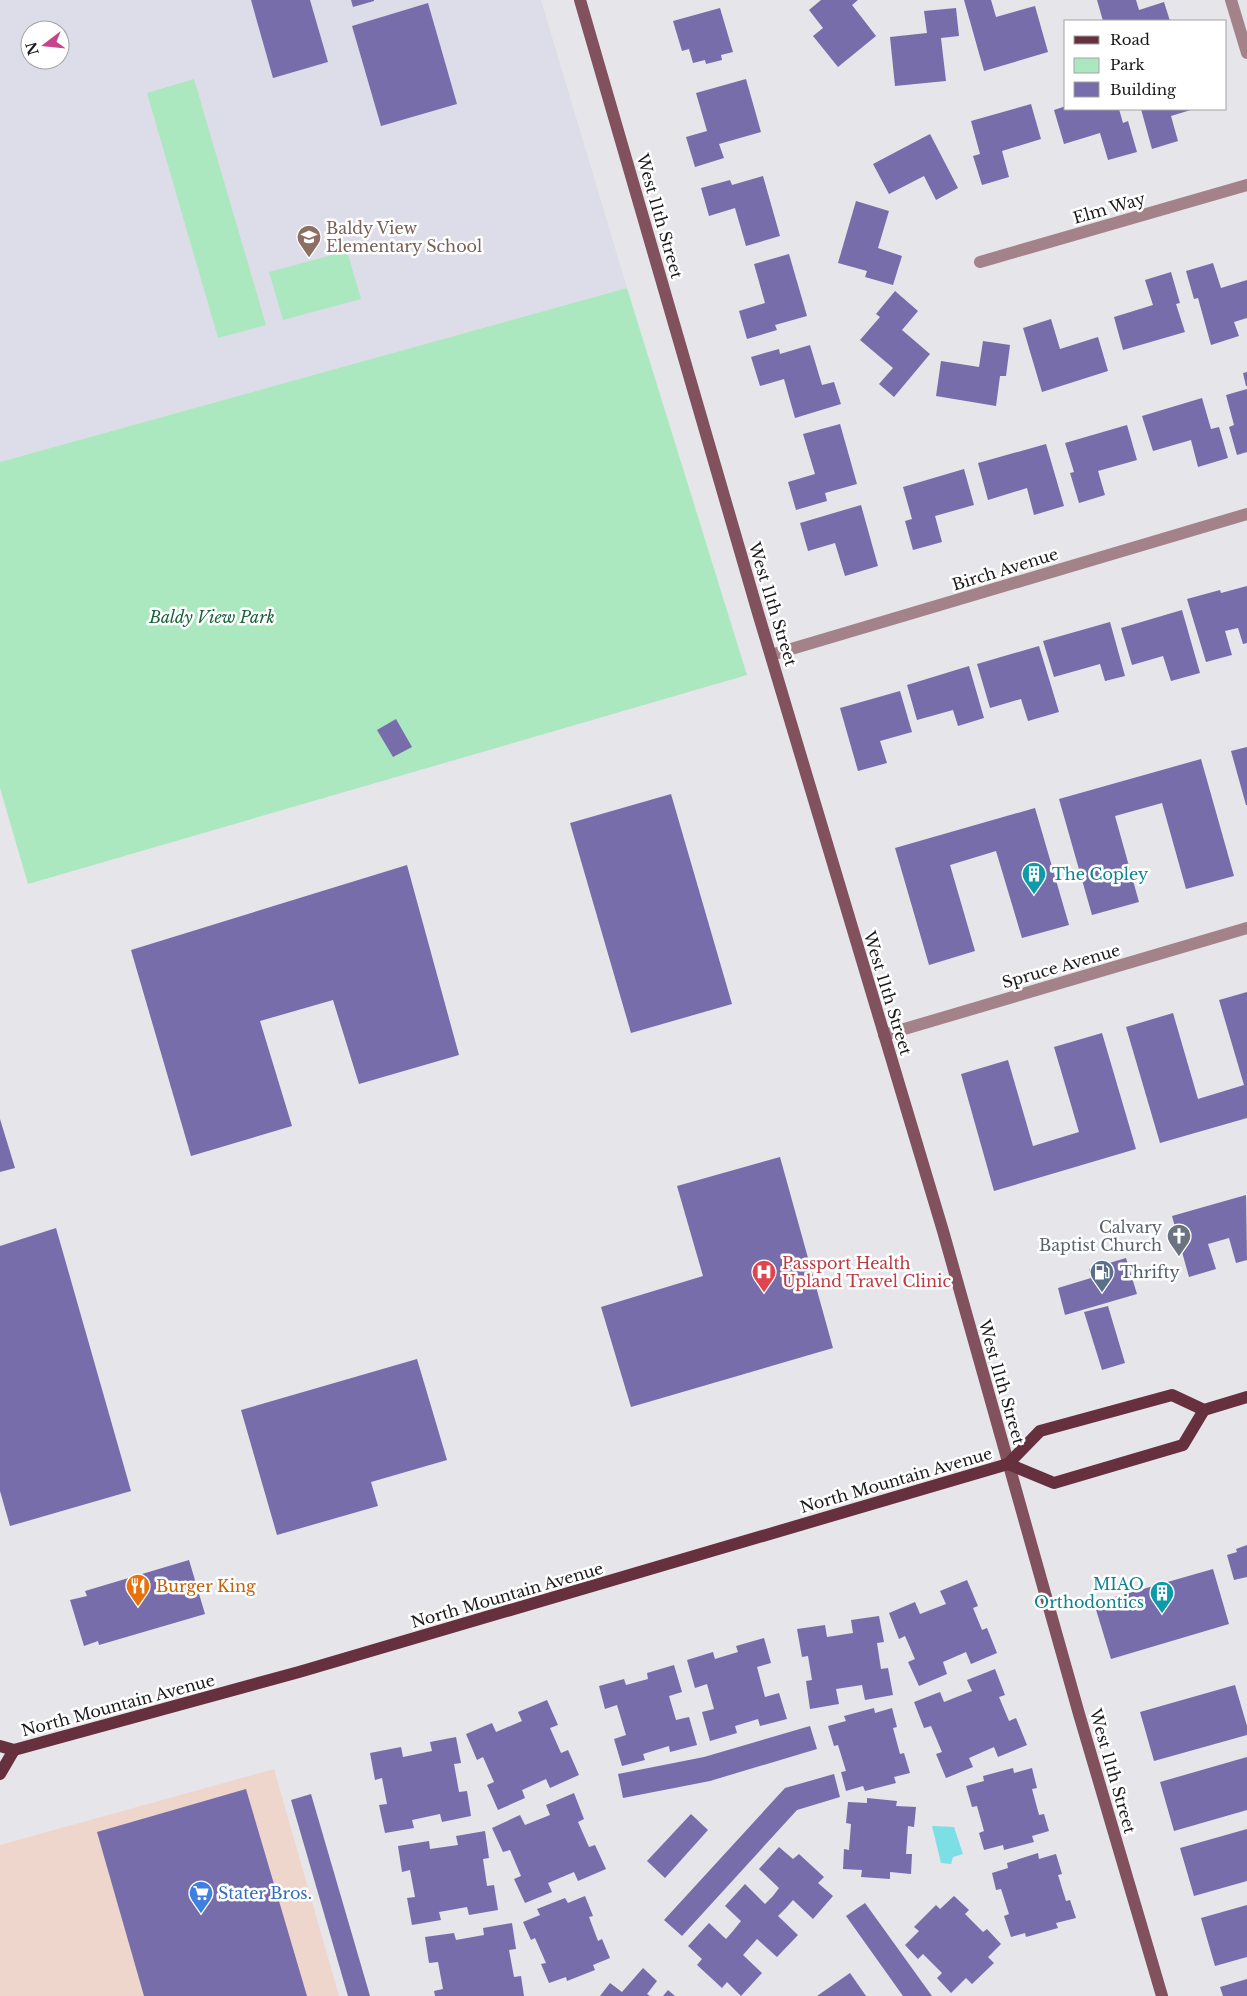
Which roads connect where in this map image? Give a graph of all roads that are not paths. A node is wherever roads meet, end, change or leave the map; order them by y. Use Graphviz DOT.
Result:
graph roads {
  1 [pos="580,0"];
  2 [pos="1232,0"];
  3 [pos="1247,53"];
  4 [pos="1247,185"];
  5 [pos="980,262"];
  6 [pos="1247,514"];
  7 [pos="771,655"];
  8 [pos="1247,928"];
  9 [pos="884,1035"];
  10 [pos="1247,1397"];
  11 [pos="1204,1410"];
  12 [pos="1008,1464"];
  13 [pos="0,1746"];
  14 [pos="14,1750"];
  15 [pos="0,1774"];
  16 [pos="1162,1996"];
  1 -- 7 [label="street, West 11th Street"];
  2 -- 3 [label="street"];
  4 -- 5 [label="street, Elm Way"];
  6 -- 7 [label="street, Birch Avenue"];
  7 -- 9 [label="street, West 11th Street"];
  8 -- 9 [label="street, Spruce Avenue"];
  9 -- 12 [label="street, West 11th Street"];
  10 -- 11 [label="main road"];
  11 -- 12 [label="main road, North Mountain Avenue"];
  11 -- 12 [label="main road, North Mountain Avenue"];
  12 -- 14 [label="main road, North Mountain Avenue"];
  12 -- 16 [label="street, West 11th Street"];
  13 -- 14 [label="main road, North Mountain Avenue"];
  14 -- 15 [label="main road, North Mountain Avenue"];
}
